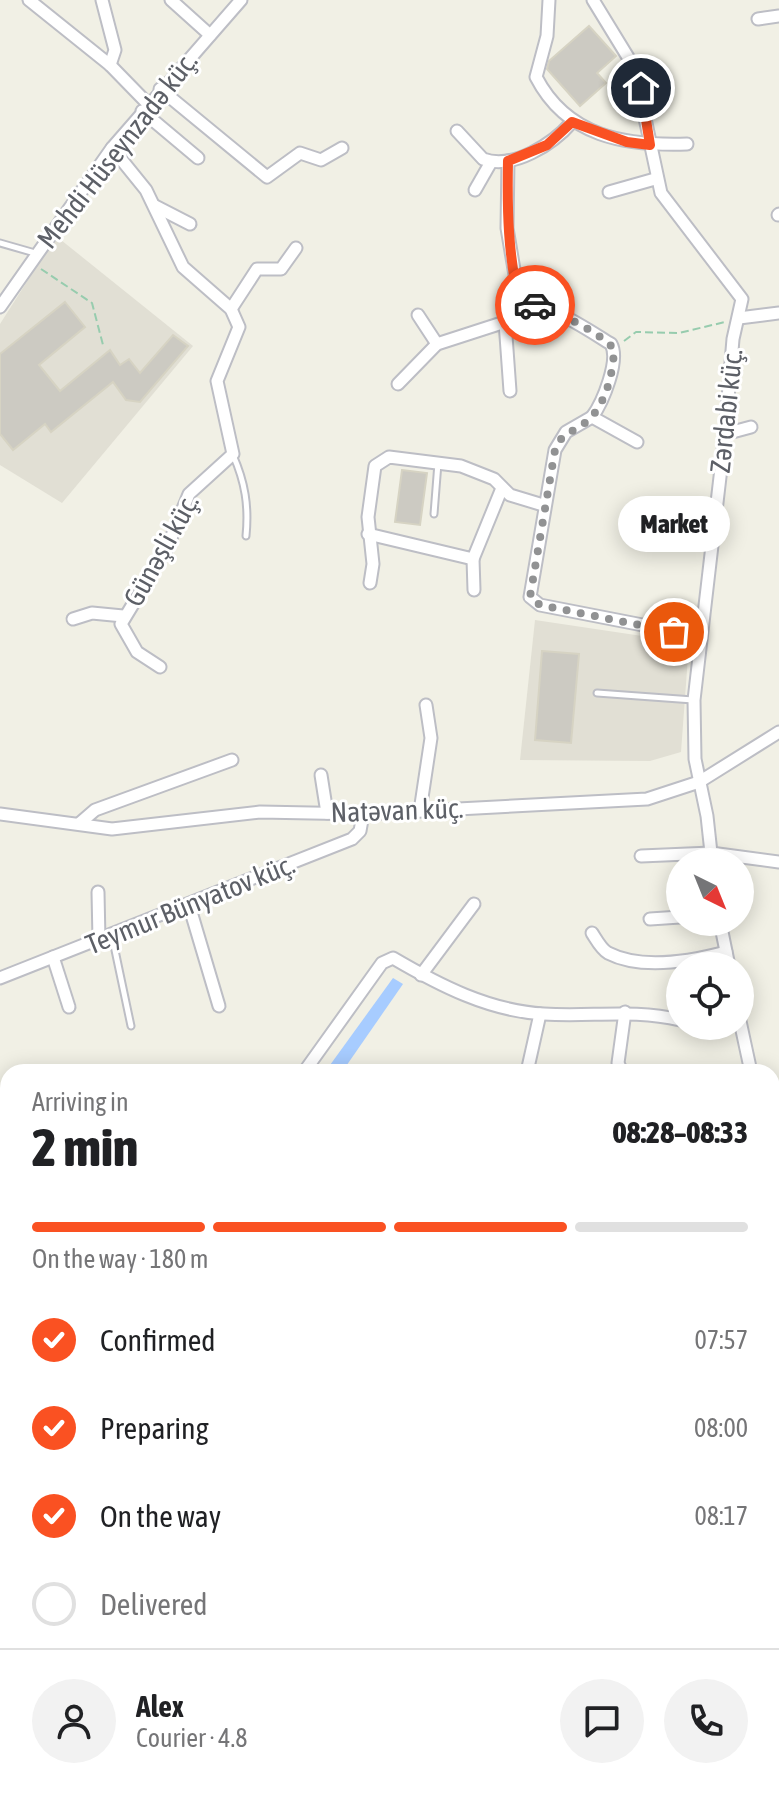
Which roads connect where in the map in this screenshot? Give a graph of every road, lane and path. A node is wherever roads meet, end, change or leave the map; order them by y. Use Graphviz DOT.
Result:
graph roads {
  1 [pos="29,0"];
  2 [pos="102,0"];
  3 [pos="171,0"];
  4 [pos="241,0"];
  5 [pos="549,0"];
  6 [pos="593,0"];
  7 [pos="779,16"];
  8 [pos="758,19"];
  9 [pos="210,35"];
  10 [pos="110,65"];
  11 [pos="160,89"];
  12 [pos="145,108"];
  13 [pos="572,122"];
  14 [pos="457,131"];
  15 [pos="687,144"];
  16 [pos="650,145"];
  17 [pos="112,148"];
  18 [pos="342,148"];
  19 [pos="198,158"];
  20 [pos="508,161"];
  21 [pos="491,162"];
  22 [pos="655,179"];
  23 [pos="475,190"];
  24 [pos="609,192"];
  25 [pos="155,206"];
  26 [pos="190,224"];
  27 [pos="0,243"];
  28 [pos="296,248"];
  29 [pos="32,257"];
  30 [pos="1,302"];
  31 [pos="520,305"];
  32 [pos="231,309"];
  33 [pos="779,313"];
  34 [pos="418,315"];
  35 [pos="739,318"];
  36 [pos="505,322"];
  37 [pos="437,344"];
  38 [pos="103,345"];
  39 [pos="614,350"];
  40 [pos="398,384"];
  41 [pos="510,391"];
  42 [pos="592,417"];
  43 [pos="751,427"];
  44 [pos="725,434"];
  45 [pos="637,442"];
  46 [pos="233,454"];
  47 [pos="438,462"];
  48 [pos="502,488"];
  49 [pos="543,505"];
  50 [pos="434,514"];
  51 [pos="368,534"];
  52 [pos="246,536"];
  53 [pos="473,559"];
  54 [pos="370,583"];
  55 [pos="474,590"];
  56 [pos="123,616"];
  57 [pos="73,619"];
  58 [pos="699,636"];
  59 [pos="160,667"];
  60 [pos="597,693"];
  61 [pos="694,700"];
  62 [pos="426,705"];
  63 [pos="779,732"];
  64 [pos="232,760"];
  65 [pos="321,775"];
  66 [pos="699,782"];
  67 [pos="420,811"];
  68 [pos="327,813"];
  69 [pos="0,814"];
  70 [pos="363,814"];
  71 [pos="80,823"];
  72 [pos="709,848"];
  73 [pos="641,856"];
  74 [pos="666,857"];
  75 [pos="754,861"];
  76 [pos="779,862"];
  77 [pos="98,892"];
  78 [pos="474,904"];
  79 [pos="189,905"];
  80 [pos="666,918"];
  81 [pos="650,919"];
  82 [pos="592,933"];
  83 [pos="112,936"];
  84 [pos="723,936"];
  85 [pos="99,940"];
  86 [pos="726,952"];
  87 [pos="53,957"];
  88 [pos="666,962"];
  89 [pos="421,975"];
  90 [pos="0,978"];
  91 [pos="219,1006"];
  92 [pos="69,1007"];
  93 [pos="625,1012"];
  94 [pos="540,1014"];
  95 [pos="666,1018"];
  96 [pos="131,1026"];
  97 [pos="744,1040"];
  98 [pos="310,1064"];
  99 [pos="529,1064"];
  100 [pos="618,1064"];
  101 [pos="749,1064"];
  1 -- 10 [label="street"];
  2 -- 10 [label="street"];
  3 -- 9 [label="street"];
  4 -- 9 [label="street, Mehdi Hüseynzadə küç."];
  5 -- 13 [label="street"];
  6 -- 16 [label="street, Zərdabi küç."];
  7 -- 8 [label="street"];
  9 -- 11 [label="street, Mehdi Hüseynzadə küç."];
  10 -- 12 [label="street"];
  11 -- 12 [label="street, Mehdi Hüseynzadə küç."];
  11 -- 18 [label="street"];
  12 -- 17 [label="street, Mehdi Hüseynzadə küç."];
  12 -- 19 [label="street"];
  13 -- 16 [label="street"];
  13 -- 20 [label="street"];
  14 -- 21 [label="street"];
  15 -- 16 [label="street"];
  16 -- 22 [label="street, Zərdabi küç."];
  17 -- 25 [label="street"];
  17 -- 29 [label="street, Mehdi Hüseynzadə küç."];
  20 -- 21 [label="street"];
  20 -- 31 [label="street"];
  21 -- 23 [label="street"];
  22 -- 24 [label="street"];
  22 -- 35 [label="street, Zərdabi küç."];
  25 -- 26 [label="street"];
  25 -- 32 [label="street"];
  27 -- 29 [label="lane"];
  28 -- 32 [label="street"];
  29 -- 30 [label="street, Mehdi Hüseynzadə küç."];
  29 -- 38 [label="path"];
  31 -- 36 [label="street"];
  31 -- 39 [label="street"];
  32 -- 46 [label="street"];
  33 -- 35 [label="street"];
  34 -- 37 [label="street"];
  35 -- 39 [label="path"];
  35 -- 44 [label="street, Zərdabi küç."];
  36 -- 37 [label="street"];
  36 -- 41 [label="street"];
  37 -- 40 [label="street"];
  39 -- 42 [label="street"];
  42 -- 45 [label="street"];
  42 -- 49 [label="street"];
  43 -- 44 [label="street"];
  44 -- 58 [label="street, Zərdabi küç."];
  46 -- 52 [label="lane"];
  46 -- 56 [label="street, Günəşli küç."];
  47 -- 48 [label="street"];
  47 -- 50 [label="lane"];
  47 -- 51 [label="street"];
  48 -- 49 [label="street"];
  48 -- 53 [label="street"];
  49 -- 58 [label="street"];
  51 -- 53 [label="street"];
  51 -- 54 [label="street"];
  53 -- 55 [label="street"];
  56 -- 57 [label="street"];
  56 -- 59 [label="street, Günəşli küç."];
  58 -- 61 [label="street, Zərdabi küç."];
  60 -- 61 [label="lane"];
  61 -- 66 [label="street, Zərdabi küç."];
  62 -- 67 [label="street"];
  63 -- 66 [label="street, Natəvan küç."];
  64 -- 71 [label="street"];
  65 -- 68 [label="street"];
  66 -- 67 [label="street, Natəvan küç."];
  66 -- 72 [label="street, Zərdabi küç."];
  67 -- 70 [label="street, Natəvan küç."];
  68 -- 70 [label="street, Natəvan küç."];
  68 -- 71 [label="street, Natəvan küç."];
  69 -- 71 [label="street, Natəvan küç."];
  70 -- 79 [label="street, Teymur Bünyatov küç."];
  73 -- 74 [label="street"];
  75 -- 76 [label="street"];
  77 -- 85 [label="street"];
  78 -- 89 [label="street"];
  79 -- 83 [label="street, Teymur Bünyatov küç."];
  79 -- 91 [label="street"];
  80 -- 81 [label="street"];
  82 -- 88 [label="street"];
  83 -- 85 [label="street, Teymur Bünyatov küç."];
  83 -- 96 [label="lane"];
  84 -- 86 [label="street"];
  85 -- 87 [label="street, Teymur Bünyatov küç."];
  87 -- 90 [label="street, Teymur Bünyatov küç."];
  87 -- 92 [label="street"];
  89 -- 94 [label="street"];
  89 -- 98 [label="street"];
  93 -- 94 [label="street"];
  93 -- 95 [label="street"];
  93 -- 100 [label="street"];
  94 -- 99 [label="street"];
  97 -- 101 [label="street"];
}
